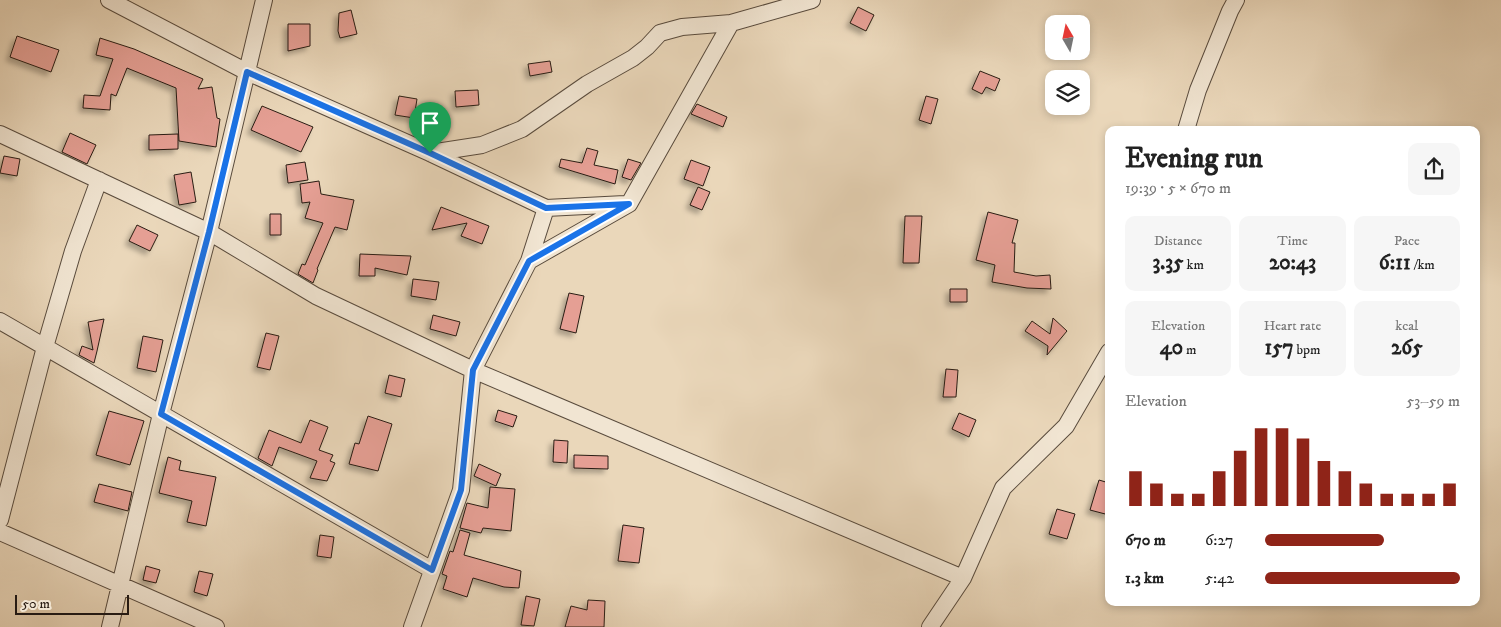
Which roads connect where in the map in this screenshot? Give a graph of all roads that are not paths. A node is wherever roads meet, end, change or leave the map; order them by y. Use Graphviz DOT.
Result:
graph roads {
  1 [pos="109,0"];
  2 [pos="264,0"];
  3 [pos="812,0"];
  4 [pos="1236,0"];
  5 [pos="731,23"];
  6 [pos="247,72"];
  7 [pos="1187,126"];
  8 [pos="0,134"];
  9 [pos="430,153"];
  10 [pos="98,180"];
  11 [pos="629,204"];
  12 [pos="546,208"];
  13 [pos="209,232"];
  14 [pos="529,261"];
  15 [pos="0,321"];
  16 [pos="45,347"];
  17 [pos="1105,359"];
  18 [pos="473,370"];
  19 [pos="161,414"];
  20 [pos="0,520"];
  21 [pos="0,532"];
  22 [pos="432,570"];
  23 [pos="963,578"];
  24 [pos="120,584"];
  25 [pos="110,627"];
  26 [pos="216,627"];
  27 [pos="412,627"];
  28 [pos="930,627"];
  1 -- 6 [label="street"];
  2 -- 6 [label="street"];
  3 -- 5 [label="street"];
  4 -- 7 [label="street"];
  5 -- 9 [label="street"];
  5 -- 11 [label="street"];
  6 -- 9 [label="street"];
  6 -- 13 [label="street"];
  8 -- 10 [label="street"];
  9 -- 12 [label="street"];
  10 -- 13 [label="street"];
  10 -- 16 [label="street"];
  11 -- 12 [label="street"];
  11 -- 14 [label="street"];
  12 -- 14 [label="street"];
  13 -- 18 [label="street"];
  13 -- 19 [label="street"];
  14 -- 18 [label="street"];
  15 -- 16 [label="street"];
  16 -- 19 [label="street"];
  16 -- 20 [label="street"];
  17 -- 23 [label="street"];
  18 -- 22 [label="street"];
  18 -- 23 [label="street"];
  19 -- 22 [label="street"];
  19 -- 24 [label="street"];
  21 -- 24 [label="street"];
  22 -- 27 [label="street"];
  23 -- 28 [label="street"];
  24 -- 25 [label="street"];
  24 -- 26 [label="street"];
}
